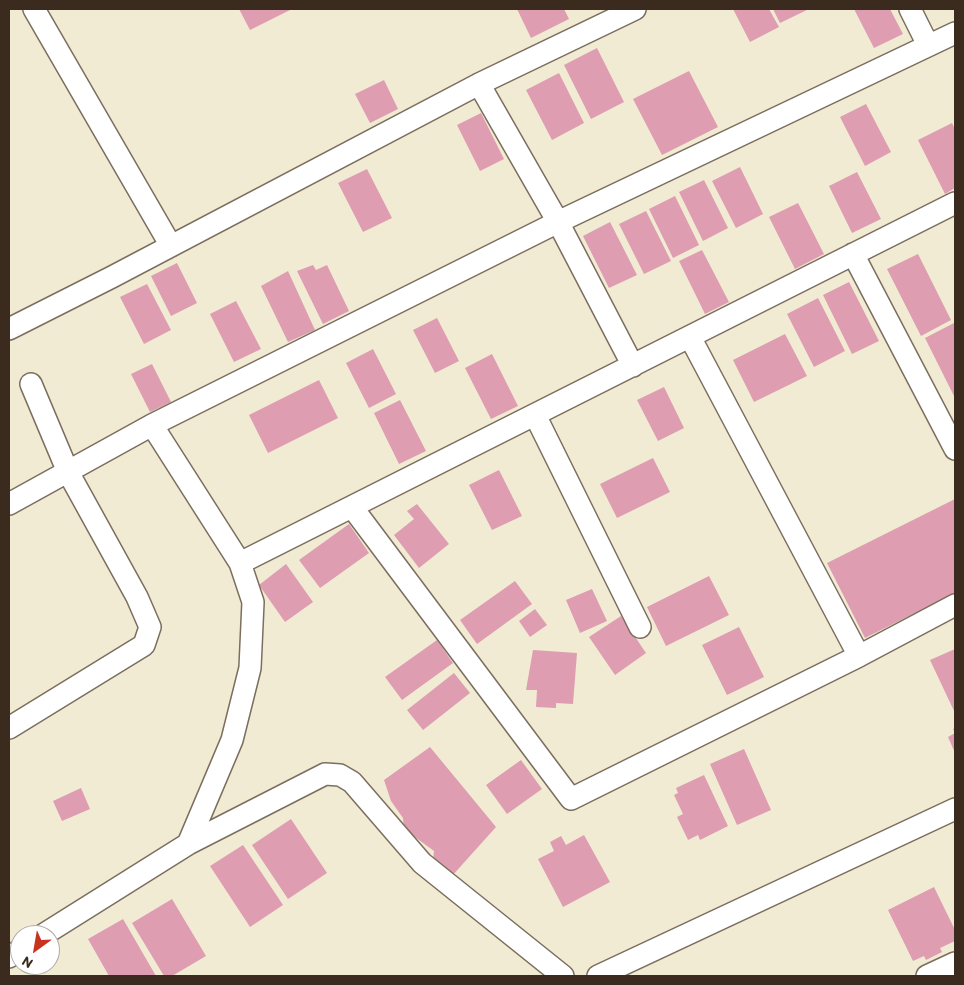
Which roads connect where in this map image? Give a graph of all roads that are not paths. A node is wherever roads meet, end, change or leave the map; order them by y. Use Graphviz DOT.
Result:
graph roads {
  1 [pos="34,9"];
  2 [pos="635,9"];
  3 [pos="910,9"];
  4 [pos="955,33"];
  5 [pos="928,45"];
  6 [pos="479,84"];
  7 [pos="955,203"];
  8 [pos="558,222"];
  9 [pos="171,246"];
  10 [pos="853,254"];
  11 [pos="9,329"];
  12 [pos="690,337"];
  13 [pos="633,366"];
  14 [pos="31,384"];
  15 [pos="535,415"];
  16 [pos="152,425"];
  17 [pos="953,440"];
  18 [pos="68,472"];
  19 [pos="9,504"];
  20 [pos="352,507"];
  21 [pos="240,564"];
  22 [pos="955,605"];
  23 [pos="640,626"];
  24 [pos="859,656"];
  25 [pos="9,728"];
  26 [pos="955,809"];
  27 [pos="188,844"];
  28 [pos="59,925"];
  29 [pos="955,963"];
  30 [pos="563,976"];
  31 [pos="598,976"];
  32 [pos="927,976"];
  1 -- 9 [label="street"];
  2 -- 6 [label="street"];
  3 -- 5 [label="street"];
  4 -- 5 [label="street"];
  5 -- 8 [label="street"];
  6 -- 8 [label="street"];
  6 -- 9 [label="street"];
  7 -- 10 [label="street"];
  8 -- 13 [label="street"];
  8 -- 16 [label="street"];
  9 -- 11 [label="street"];
  10 -- 12 [label="street"];
  10 -- 17 [label="street"];
  12 -- 13 [label="street"];
  12 -- 24 [label="street"];
  13 -- 15 [label="street"];
  14 -- 18 [label="street"];
  15 -- 20 [label="street"];
  15 -- 23 [label="street"];
  16 -- 18 [label="street"];
  16 -- 21 [label="street"];
  18 -- 19 [label="street"];
  18 -- 25 [label="street"];
  20 -- 21 [label="street"];
  20 -- 24 [label="street"];
  21 -- 27 [label="street"];
  22 -- 24 [label="street"];
  26 -- 31 [label="street"];
  27 -- 28 [label="street"];
  27 -- 30 [label="street"];
  29 -- 32 [label="street"];
}
